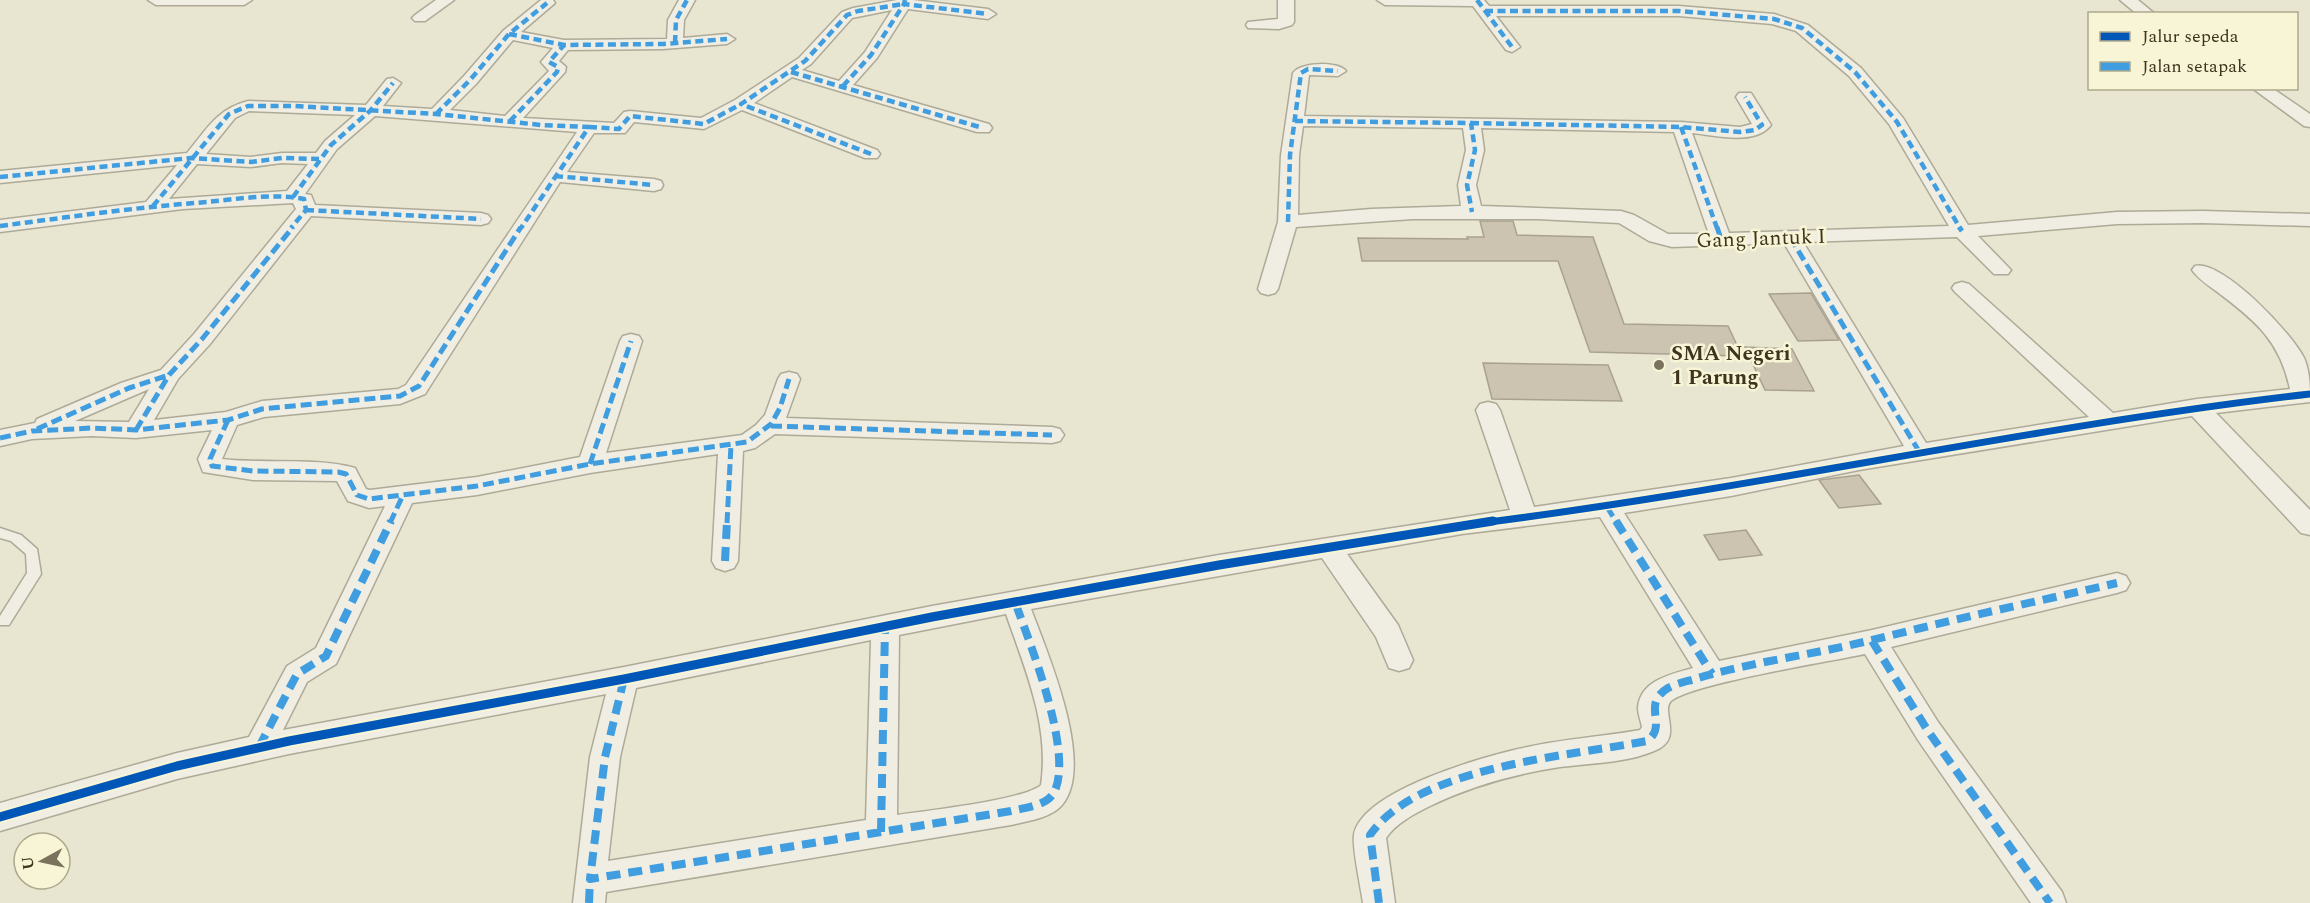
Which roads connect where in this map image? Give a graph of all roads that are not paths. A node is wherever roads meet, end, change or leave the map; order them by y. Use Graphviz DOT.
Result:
graph roads {
  1 [pos="156,0"];
  2 [pos="235,0"];
  3 [pos="244,0"];
  4 [pos="446,0"];
  5 [pos="687,0"];
  6 [pos="1286,0"];
  7 [pos="1385,0"];
  8 [pos="2128,0"];
  9 [pos="904,2"];
  10 [pos="547,3"];
  11 [pos="1480,4"];
  12 [pos="2145,12"];
  13 [pos="988,14"];
  14 [pos="420,18"];
  15 [pos="1254,25"];
  16 [pos="509,34"];
  17 [pos="727,39"];
  18 [pos="675,43"];
  19 [pos="564,45"];
  20 [pos="1512,47"];
  21 [pos="1338,71"];
  22 [pos="791,72"];
  23 [pos="393,83"];
  24 [pos="843,86"];
  25 [pos="2263,90"];
  26 [pos="1745,97"];
  27 [pos="741,104"];
  28 [pos="371,110"];
  29 [pos="436,114"];
  30 [pos="510,121"];
  31 [pos="1295,121"];
  32 [pos="2310,122"];
  33 [pos="1471,123"];
  34 [pos="589,127"];
  35 [pos="1681,127"];
  36 [pos="983,128"];
  37 [pos="871,154"];
  38 [pos="191,158"];
  39 [pos="319,159"];
  40 [pos="555,176"];
  41 [pos="0,177"];
  42 [pos="654,185"];
  43 [pos="300,204"];
  44 [pos="153,206"];
  45 [pos="1472,212"];
  46 [pos="482,219"];
  47 [pos="2310,220"];
  48 [pos="1288,222"];
  49 [pos="0,226"];
  50 [pos="1962,231"];
  51 [pos="1790,237"];
  52 [pos="1721,239"];
  53 [pos="2001,270"];
  54 [pos="2202,270"];
  55 [pos="1962,288"];
  56 [pos="1268,289"];
  57 [pos="631,341"];
  58 [pos="169,375"];
  59 [pos="789,379"];
  60 [pos="2307,394"];
  61 [pos="2197,407"];
  62 [pos="1488,410"];
  63 [pos="228,420"];
  64 [pos="2109,422"];
  65 [pos="771,426"];
  66 [pos="136,430"];
  67 [pos="32,431"];
  68 [pos="1052,435"];
  69 [pos="0,438"];
  70 [pos="731,445"];
  71 [pos="1920,453"];
  72 [pos="590,464"];
  73 [pos="403,495"];
  74 [pos="1607,507"];
  75 [pos="1525,517"];
  76 [pos="2310,526"];
  77 [pos="0,533"];
  78 [pos="1328,546"];
  79 [pos="725,561"];
  80 [pos="2117,583"];
  81 [pos="1015,602"];
  82 [pos="4,621"];
  83 [pos="885,628"];
  84 [pos="1872,641"];
  85 [pos="1399,660"];
  86 [pos="1712,674"];
  87 [pos="624,678"];
  88 [pos="259,747"];
  89 [pos="0,817"];
  90 [pos="881,832"];
  91 [pos="589,891"];
  92 [pos="1379,903"];
  93 [pos="2050,903"];
  1 -- 2 [label="street"];
  2 -- 3 [label="street"];
  4 -- 14 [label="street"];
  5 -- 18 [label="street"];
  6 -- 15 [label="street"];
  7 -- 11 [label="street"];
  8 -- 12 [label="street"];
  9 -- 13 [label="street"];
  9 -- 22 [label="street"];
  9 -- 24 [label="street"];
  10 -- 16 [label="street"];
  11 -- 20 [label="street"];
  11 -- 50 [label="street"];
  16 -- 19 [label="street"];
  16 -- 29 [label="street"];
  17 -- 18 [label="street"];
  18 -- 19 [label="street"];
  19 -- 30 [label="street"];
  21 -- 31 [label="street"];
  22 -- 24 [label="street"];
  22 -- 27 [label="street"];
  23 -- 28 [label="street"];
  24 -- 36 [label="street"];
  25 -- 32 [label="street"];
  26 -- 35 [label="street"];
  27 -- 34 [label="street"];
  27 -- 37 [label="street"];
  28 -- 29 [label="street"];
  28 -- 38 [label="street"];
  28 -- 39 [label="street"];
  29 -- 30 [label="street"];
  30 -- 34 [label="street"];
  31 -- 33 [label="street"];
  31 -- 48 [label="street"];
  33 -- 35 [label="street"];
  33 -- 45 [label="street"];
  34 -- 40 [label="street"];
  35 -- 52 [label="street"];
  38 -- 39 [label="street"];
  38 -- 41 [label="street"];
  38 -- 44 [label="street"];
  39 -- 43 [label="street"];
  40 -- 42 [label="street"];
  40 -- 63 [label="street"];
  43 -- 44 [label="street"];
  43 -- 46 [label="street"];
  43 -- 58 [label="street"];
  44 -- 49 [label="street"];
  45 -- 48 [label="street, Gang Jantuk I"];
  45 -- 52 [label="street, Gang Jantuk I"];
  47 -- 50 [label="street, Gang Jantuk I"];
  48 -- 56 [label="street"];
  50 -- 51 [label="street, Gang Jantuk I"];
  50 -- 53 [label="street"];
  51 -- 52 [label="street, Gang Jantuk I"];
  51 -- 71 [label="street"];
  54 -- 60 [label="street"];
  55 -- 64 [label="street"];
  57 -- 72 [label="street"];
  58 -- 66 [label="street"];
  58 -- 67 [label="street"];
  59 -- 65 [label="street"];
  60 -- 61 [label="street"];
  61 -- 64 [label="street"];
  61 -- 76 [label="street"];
  62 -- 75 [label="street"];
  63 -- 66 [label="street"];
  63 -- 73 [label="street"];
  64 -- 71 [label="street"];
  65 -- 68 [label="street"];
  65 -- 70 [label="street"];
  66 -- 67 [label="street"];
  67 -- 69 [label="street"];
  70 -- 72 [label="street"];
  70 -- 79 [label="street"];
  71 -- 74 [label="street"];
  72 -- 73 [label="street"];
  73 -- 88 [label="street"];
  74 -- 75 [label="street"];
  74 -- 86 [label="street"];
  75 -- 78 [label="street"];
  77 -- 82 [label="lane"];
  78 -- 81 [label="street"];
  78 -- 85 [label="street"];
  80 -- 84 [label="street"];
  81 -- 83 [label="street"];
  81 -- 90 [label="street"];
  83 -- 87 [label="street"];
  83 -- 90 [label="street"];
  84 -- 86 [label="street"];
  84 -- 93 [label="street"];
  86 -- 92 [label="street"];
  87 -- 88 [label="street"];
  87 -- 91 [label="street"];
  88 -- 89 [label="street"];
  90 -- 91 [label="street"];
}
